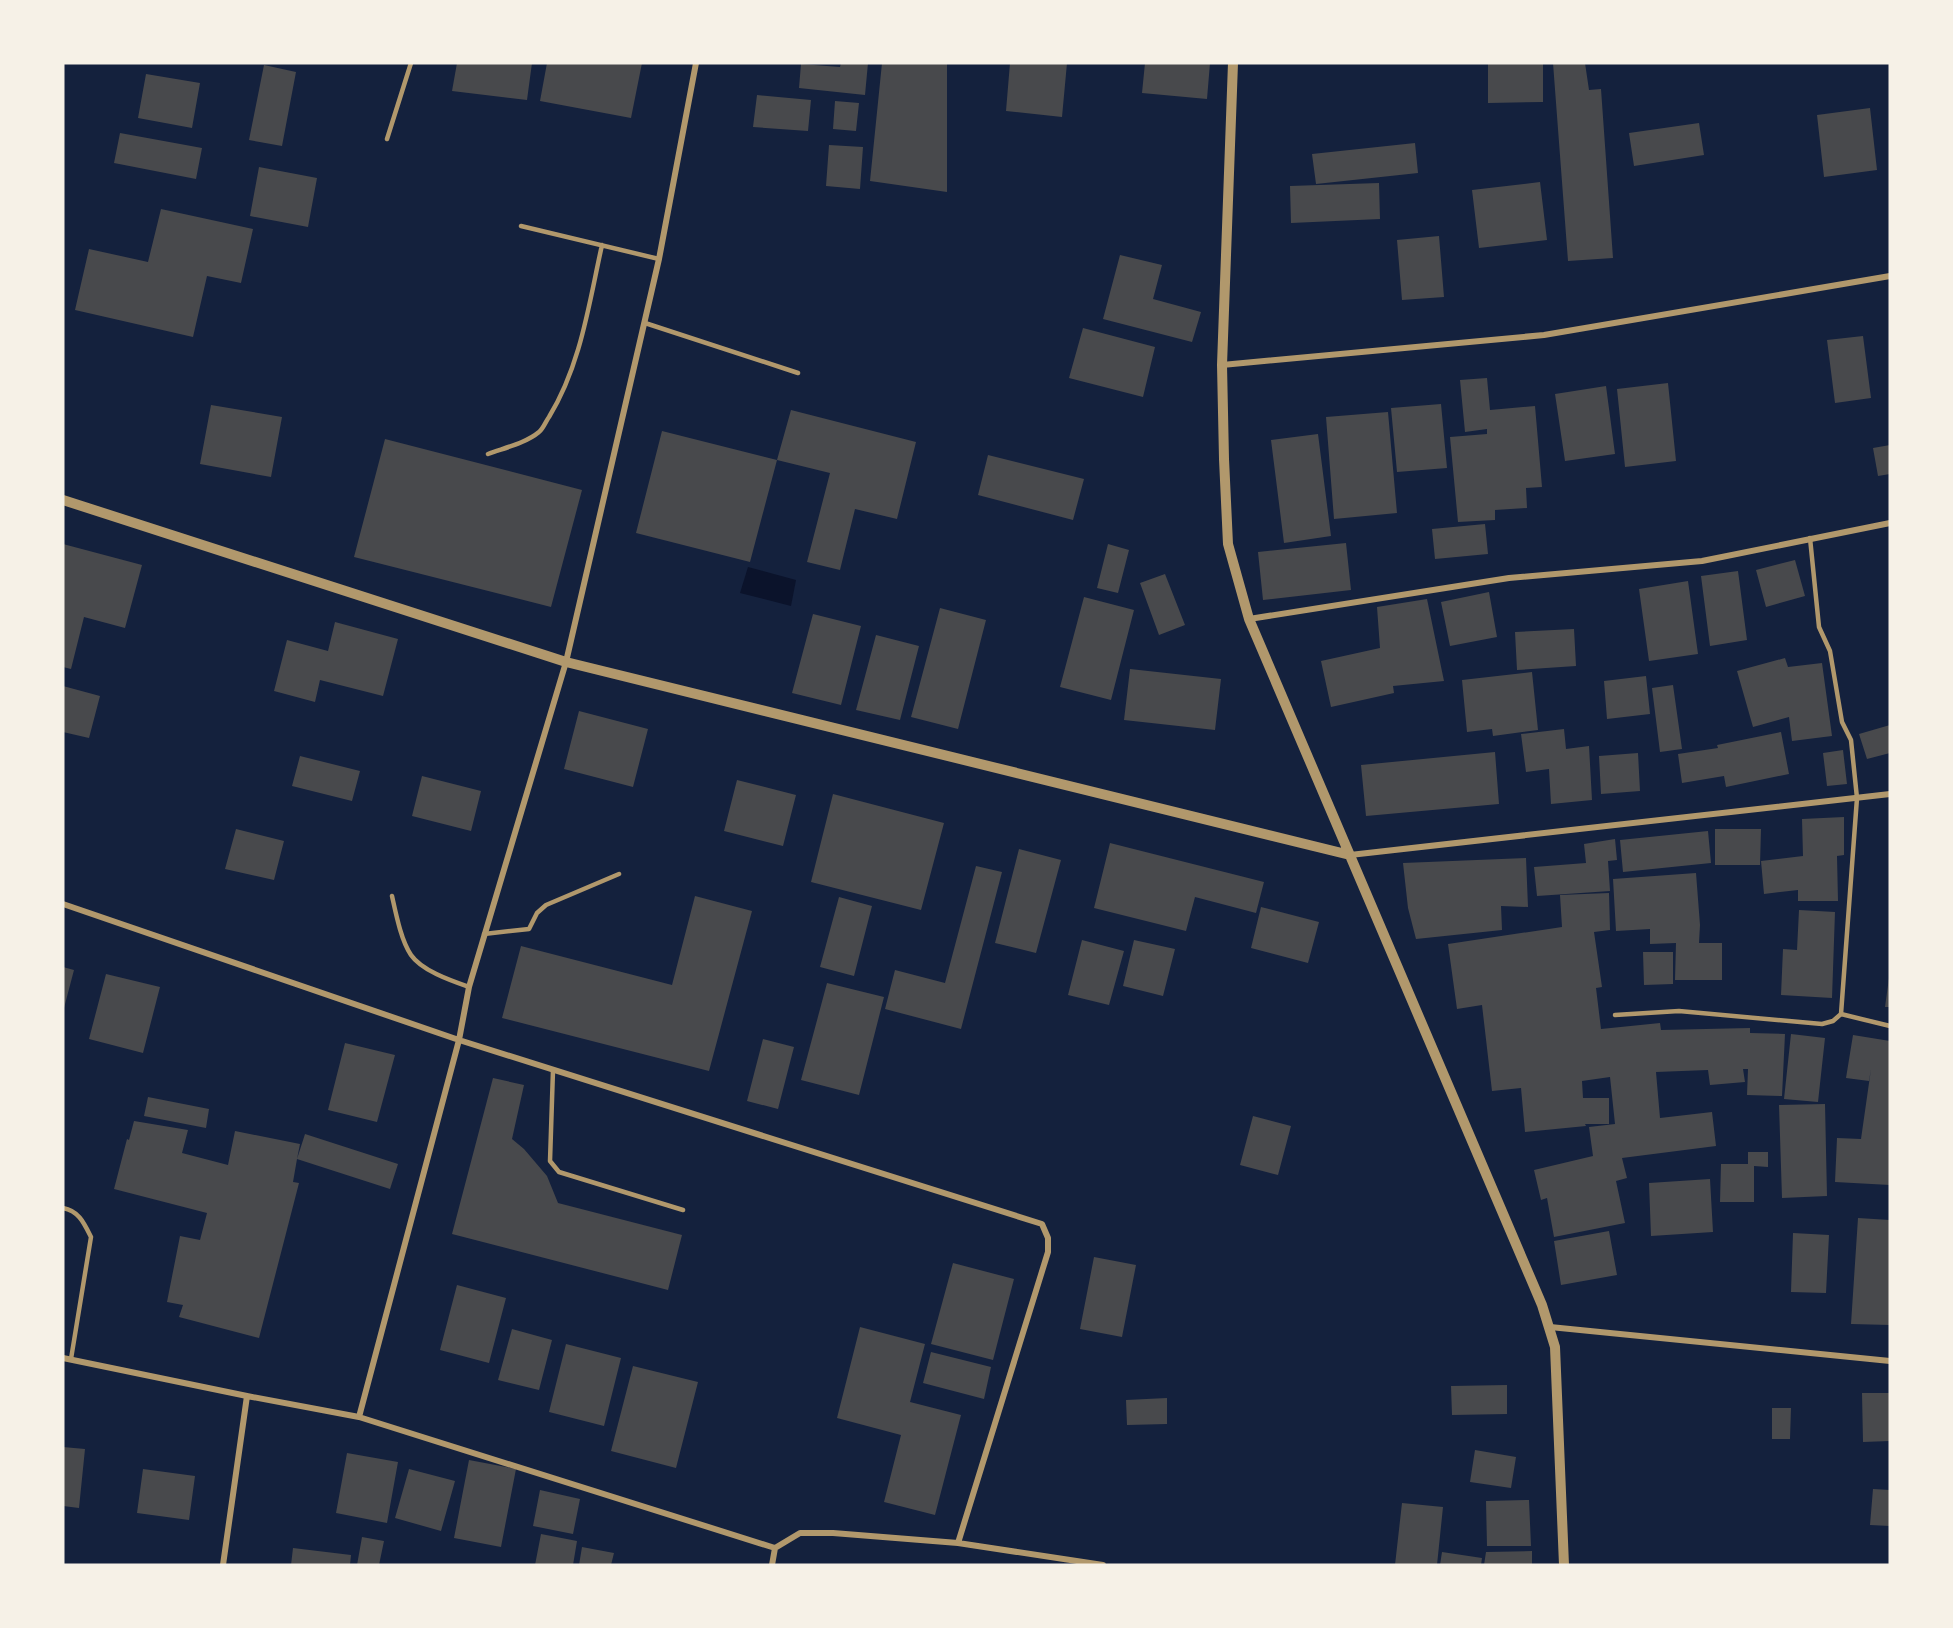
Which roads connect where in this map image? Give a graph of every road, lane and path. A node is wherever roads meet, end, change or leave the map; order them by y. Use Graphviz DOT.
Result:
graph roads {
  1 [pos="411,63"];
  2 [pos="696,63"];
  3 [pos="1233,63"];
  4 [pos="387,139"];
  5 [pos="521,226"];
  6 [pos="602,244"];
  7 [pos="659,259"];
  8 [pos="1890,276"];
  9 [pos="645,323"];
  10 [pos="1222,364"];
  11 [pos="798,373"];
  12 [pos="488,454"];
  13 [pos="63,500"];
  14 [pos="1890,523"];
  15 [pos="1810,538"];
  16 [pos="1249,619"];
  17 [pos="566,662"];
  18 [pos="1890,794"];
  19 [pos="1857,798"];
  20 [pos="1350,855"];
  21 [pos="619,874"];
  22 [pos="392,896"];
  23 [pos="63,904"];
  24 [pos="484,934"];
  25 [pos="469,987"];
  26 [pos="1841,1014"];
  27 [pos="1615,1015"];
  28 [pos="1890,1026"];
  29 [pos="459,1040"];
  30 [pos="553,1070"];
  31 [pos="63,1208"];
  32 [pos="683,1210"];
  33 [pos="1550,1327"];
  34 [pos="63,1358"];
  35 [pos="71,1359"];
  36 [pos="1890,1361"];
  37 [pos="247,1396"];
  38 [pos="358,1417"];
  39 [pos="958,1543"];
  40 [pos="775,1548"];
  41 [pos="223,1565"];
  42 [pos="772,1565"];
  43 [pos="1103,1565"];
  44 [pos="1564,1565"];
  1 -- 4 [label="lane"];
  2 -- 7 [label="street"];
  3 -- 10 [label="street"];
  5 -- 6 [label="lane"];
  6 -- 7 [label="lane"];
  6 -- 12 [label="lane"];
  7 -- 9 [label="street"];
  8 -- 10 [label="street"];
  9 -- 11 [label="lane"];
  9 -- 17 [label="street"];
  10 -- 16 [label="street"];
  13 -- 17 [label="street"];
  14 -- 15 [label="street"];
  15 -- 16 [label="street"];
  15 -- 19 [label="lane"];
  16 -- 20 [label="street"];
  17 -- 20 [label="street"];
  17 -- 24 [label="street"];
  18 -- 19 [label="street"];
  19 -- 20 [label="street"];
  19 -- 26 [label="lane"];
  20 -- 33 [label="street"];
  21 -- 24 [label="lane"];
  22 -- 25 [label="lane"];
  23 -- 29 [label="street"];
  24 -- 25 [label="street"];
  25 -- 29 [label="street"];
  26 -- 27 [label="lane"];
  26 -- 28 [label="lane"];
  29 -- 30 [label="street"];
  29 -- 38 [label="street"];
  30 -- 32 [label="lane"];
  30 -- 39 [label="street"];
  31 -- 35 [label="lane"];
  33 -- 36 [label="street"];
  33 -- 44 [label="street"];
  34 -- 35 [label="street"];
  35 -- 37 [label="street"];
  37 -- 38 [label="street"];
  37 -- 41 [label="street"];
  38 -- 40 [label="street"];
  39 -- 40 [label="street"];
  39 -- 43 [label="street"];
  40 -- 42 [label="street"];
}
